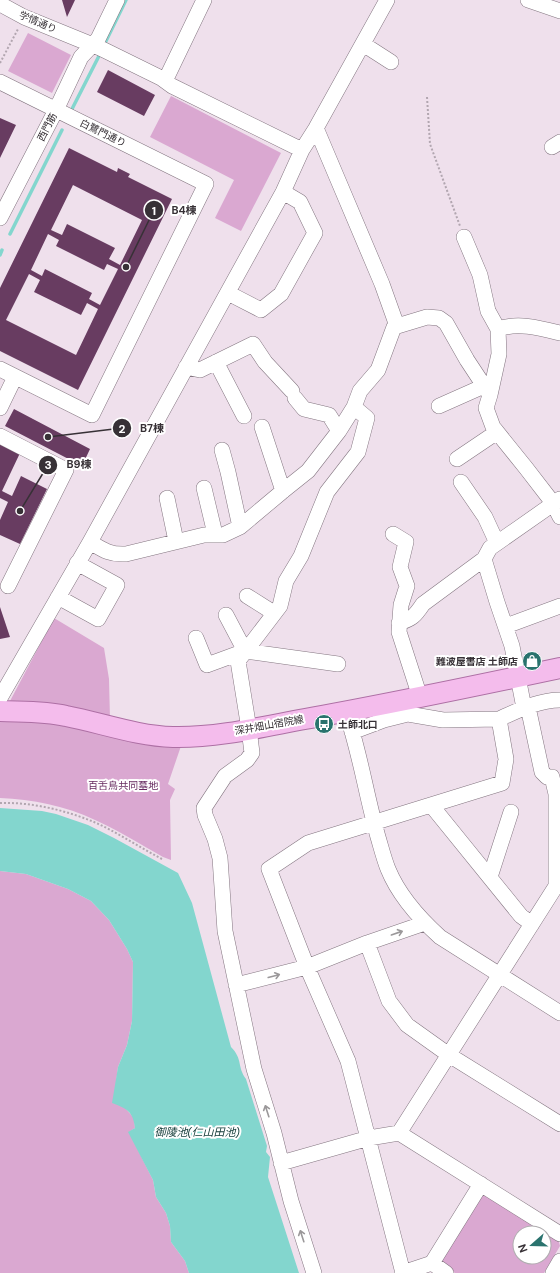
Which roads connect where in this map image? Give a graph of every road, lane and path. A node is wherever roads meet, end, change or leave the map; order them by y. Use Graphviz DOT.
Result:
graph roads {
  1 [pos="117,0"];
  2 [pos="204,0"];
  3 [pos="387,0"];
  4 [pos="528,0"];
  5 [pos="0,4"];
  6 [pos="560,12"];
  7 [pos="24,17"];
  8 [pos="95,42"];
  9 [pos="363,44"];
  10 [pos="391,62"];
  11 [pos="0,63"];
  12 [pos="165,81"];
  13 [pos="0,82"];
  14 [pos="427,97"];
  15 [pos="56,110"];
  16 [pos="316,128"];
  17 [pos="302,150"];
  18 [pos="283,192"];
  19 [pos="0,218"];
  20 [pos="464,236"];
  21 [pos="228,293"];
  22 [pos="397,326"];
  23 [pos="498,329"];
  24 [pos="560,333"];
  25 [pos="216,362"];
  26 [pos="186,367"];
  27 [pos="0,369"];
  28 [pos="15,377"];
  29 [pos="487,390"];
  30 [pos="439,406"];
  31 [pos="354,407"];
  32 [pos="0,408"];
  33 [pos="244,416"];
  34 [pos="262,426"];
  35 [pos="339,431"];
  36 [pos="497,432"];
  37 [pos="0,436"];
  38 [pos="222,450"];
  39 [pos="457,459"];
  40 [pos="461,482"];
  41 [pos="204,488"];
  42 [pos="283,491"];
  43 [pos="167,498"];
  44 [pos="556,501"];
  45 [pos="560,517"];
  46 [pos="240,527"];
  47 [pos="214,534"];
  48 [pos="393,534"];
  49 [pos="176,541"];
  50 [pos="90,542"];
  51 [pos="497,543"];
  52 [pos="484,559"];
  53 [pos="77,563"];
  54 [pos="8,586"];
  55 [pos="247,596"];
  56 [pos="58,597"];
  57 [pos="560,606"];
  58 [pos="274,614"];
  59 [pos="226,615"];
  60 [pos="399,623"];
  61 [pos="506,626"];
  62 [pos="196,638"];
  63 [pos="245,652"];
  64 [pos="338,664"];
  65 [pos="560,668"];
  66 [pos="519,676"];
  67 [pos="420,697"];
  68 [pos="0,698"];
  69 [pos="560,700"];
  70 [pos="526,707"];
  71 [pos="0,711"];
  72 [pos="346,712"];
  73 [pos="499,719"];
  74 [pos="249,729"];
  75 [pos="352,732"];
  76 [pos="0,803"];
  77 [pos="431,805"];
  78 [pos="511,812"];
  79 [pos="374,822"];
  80 [pos="162,859"];
  81 [pos="490,877"];
  82 [pos="558,887"];
  83 [pos="424,923"];
  84 [pos="532,924"];
  85 [pos="367,943"];
  86 [pos="307,967"];
  87 [pos="500,976"];
  88 [pos="236,986"];
  89 [pos="560,1013"];
  90 [pos="449,1055"];
  91 [pos="560,1124"];
  92 [pos="399,1132"];
  93 [pos="369,1138"];
  94 [pos="281,1163"];
  95 [pos="481,1184"];
  96 [pos="560,1234"];
  97 [pos="560,1261"];
  98 [pos="432,1264"];
  99 [pos="314,1273"];
  100 [pos="403,1273"];
  101 [pos="446,1273"];
  102 [pos="553,1273"];
  1 -- 8 [label="street, 西門筋"];
  2 -- 12 [label="street"];
  3 -- 9 [label="street"];
  4 -- 6 [label="street"];
  5 -- 7 [label="street, 学情通り"];
  7 -- 8 [label="street, 学情通り"];
  7 -- 11 [label="path"];
  8 -- 12 [label="street, 学情通り"];
  8 -- 15 [label="street, 西門筋"];
  9 -- 10 [label="street"];
  9 -- 16 [label="street"];
  12 -- 17 [label="street, 学情通り"];
  13 -- 15 [label="street, 白鷺門通り"];
  14 -- 20 [label="path"];
  15 -- 19 [label="street, 西門筋"];
  15 -- 28 [label="street, 白鷺門通り"];
  16 -- 17 [label="street"];
  16 -- 22 [label="street"];
  17 -- 18 [label="street"];
  18 -- 21 [label="street"];
  18 -- 21 [label="street"];
  20 -- 23 [label="street"];
  21 -- 26 [label="street"];
  22 -- 29 [label="street"];
  22 -- 31 [label="street"];
  23 -- 24 [label="street"];
  23 -- 29 [label="street"];
  25 -- 26 [label="street"];
  25 -- 33 [label="street"];
  25 -- 35 [label="street"];
  26 -- 50 [label="street"];
  27 -- 28 [label="street"];
  28 -- 32 [label="street"];
  29 -- 30 [label="street"];
  29 -- 36 [label="street"];
  31 -- 35 [label="street"];
  31 -- 58 [label="street"];
  34 -- 42 [label="street"];
  35 -- 42 [label="street"];
  36 -- 39 [label="street"];
  36 -- 44 [label="street"];
  37 -- 54 [label="street"];
  38 -- 46 [label="street"];
  40 -- 51 [label="street"];
  41 -- 47 [label="street"];
  42 -- 46 [label="street"];
  43 -- 49 [label="street"];
  44 -- 45 [label="street"];
  44 -- 51 [label="street"];
  46 -- 47 [label="street"];
  47 -- 49 [label="street"];
  48 -- 60 [label="street"];
  49 -- 50 [label="street"];
  50 -- 53 [label="street"];
  51 -- 52 [label="street"];
  52 -- 60 [label="street"];
  52 -- 61 [label="street"];
  53 -- 56 [label="street"];
  53 -- 56 [label="street"];
  55 -- 58 [label="street"];
  56 -- 68 [label="street"];
  57 -- 61 [label="street"];
  58 -- 63 [label="street"];
  59 -- 63 [label="street"];
  60 -- 67 [label="street"];
  61 -- 66 [label="street"];
  62 -- 63 [label="street"];
  63 -- 64 [label="street"];
  63 -- 74 [label="street"];
  65 -- 66 [label="main road, 深井畑山宿院線"];
  66 -- 67 [label="main road, 深井畑山宿院線"];
  66 -- 70 [label="street"];
  67 -- 72 [label="main road, 深井畑山宿院線"];
  69 -- 70 [label="street"];
  70 -- 73 [label="street"];
  70 -- 82 [label="street"];
  71 -- 74 [label="main road, 深井畑山宿院線"];
  72 -- 74 [label="main road, 深井畑山宿院線"];
  72 -- 75 [label="street"];
  73 -- 75 [label="street"];
  73 -- 77 [label="street"];
  74 -- 88 [label="street"];
  75 -- 79 [label="street"];
  76 -- 80 [label="path"];
  77 -- 79 [label="street"];
  77 -- 81 [label="street"];
  78 -- 81 [label="street"];
  79 -- 83 [label="street"];
  79 -- 86 [label="street"];
  81 -- 84 [label="street"];
  82 -- 84 [label="street"];
  85 -- 83 [label="street, one-way"];
  83 -- 87 [label="street"];
  84 -- 87 [label="street"];
  85 -- 86 [label="street"];
  85 -- 90 [label="street"];
  88 -- 86 [label="street, one-way"];
  86 -- 93 [label="street"];
  87 -- 89 [label="street"];
  87 -- 90 [label="street"];
  94 -- 88 [label="street, one-way"];
  90 -- 91 [label="street"];
  90 -- 92 [label="street"];
  92 -- 93 [label="street"];
  92 -- 95 [label="street"];
  93 -- 94 [label="street"];
  93 -- 100 [label="street"];
  99 -- 94 [label="street, one-way"];
  95 -- 96 [label="street"];
  95 -- 98 [label="street"];
  97 -- 102 [label="street"];
  98 -- 100 [label="street"];
  98 -- 101 [label="street"];
}
